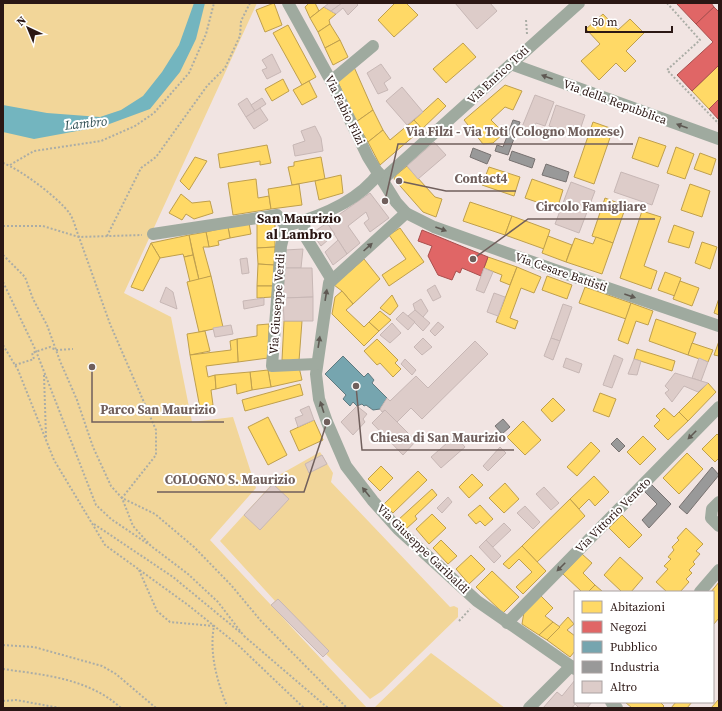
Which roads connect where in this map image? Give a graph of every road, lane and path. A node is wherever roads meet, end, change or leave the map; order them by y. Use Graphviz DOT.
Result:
graph roads {
  1 [pos="214,3"];
  2 [pos="250,3"];
  3 [pos="288,3"];
  4 [pos="579,3"];
  5 [pos="667,3"];
  6 [pos="374,46"];
  7 [pos="511,64"];
  8 [pos="330,81"];
  9 [pos="719,124"];
  10 [pos="719,139"];
  11 [pos="3,163"];
  12 [pos="10,165"];
  13 [pos="380,176"];
  14 [pos="406,213"];
  15 [pos="304,221"];
  16 [pos="3,226"];
  17 [pos="286,226"];
  18 [pos="153,234"];
  19 [pos="108,236"];
  20 [pos="79,237"];
  21 [pos="3,255"];
  22 [pos="335,276"];
  23 [pos="3,282"];
  24 [pos="719,326"];
  25 [pos="3,345"];
  26 [pos="73,349"];
  27 [pos="56,350"];
  28 [pos="36,351"];
  29 [pos="316,364"];
  30 [pos="15,365"];
  31 [pos="44,373"];
  32 [pos="719,407"];
  33 [pos="46,440"];
  34 [pos="122,498"];
  35 [pos="719,502"];
  36 [pos="93,523"];
  37 [pos="719,526"];
  38 [pos="150,546"];
  39 [pos="139,569"];
  40 [pos="719,570"];
  41 [pos="701,591"];
  42 [pos="477,601"];
  43 [pos="459,621"];
  44 [pos="507,623"];
  45 [pos="214,626"];
  46 [pos="244,636"];
  47 [pos="3,646"];
  48 [pos="573,668"];
  49 [pos="3,669"];
  50 [pos="3,701"];
  51 [pos="227,706"];
  52 [pos="60,708"];
  53 [pos="121,708"];
  54 [pos="156,708"];
  55 [pos="304,708"];
  56 [pos="328,708"];
  57 [pos="347,708"];
  58 [pos="529,708"];
  1 -- 12 [label="path"];
  2 -- 19 [label="path"];
  3 -- 8 [label="street, Via Fabio Filzi"];
  4 -- 7 [label="street, Via Enrico Toti"];
  5 -- 9 [label="path"];
  6 -- 8 [label="street"];
  10 -- 7 [label="street, Via della Repubblica, one-way"];
  7 -- 13 [label="street, Via Enrico Toti"];
  8 -- 13 [label="street, Via Fabio Filzi"];
  11 -- 12 [label="path"];
  12 -- 20 [label="path"];
  13 -- 14 [label="street, Via Fabio Filzi"];
  13 -- 15 [label="street, Via Enrico Toti"];
  22 -- 14 [label="street, one-way"];
  14 -- 24 [label="street, Via Cesare Battisti, one-way"];
  15 -- 17 [label="street, Via Enrico Toti"];
  15 -- 22 [label="street"];
  16 -- 20 [label="path"];
  17 -- 18 [label="street"];
  17 -- 29 [label="street, Via Giuseppe Verdi"];
  18 -- 19 [label="path"];
  19 -- 20 [label="path"];
  20 -- 34 [label="path"];
  21 -- 27 [label="path"];
  29 -- 22 [label="street, Via Giuseppe Garibaldi, one-way"];
  23 -- 28 [label="path"];
  25 -- 30 [label="path"];
  26 -- 27 [label="path"];
  27 -- 28 [label="path"];
  27 -- 34 [label="path"];
  28 -- 30 [label="path"];
  28 -- 31 [label="path"];
  42 -- 29 [label="street, Via Giuseppe Garibaldi, one-way"];
  30 -- 33 [label="path"];
  31 -- 33 [label="path"];
  31 -- 38 [label="path"];
  32 -- 44 [label="street, Via Vittorio Veneto, one-way"];
  33 -- 36 [label="path"];
  34 -- 38 [label="path"];
  34 -- 57 [label="path"];
  35 -- 37 [label="street"];
  36 -- 39 [label="path"];
  36 -- 46 [label="path"];
  38 -- 46 [label="path"];
  39 -- 45 [label="path"];
  39 -- 45 [label="path"];
  40 -- 41 [label="street"];
  42 -- 43 [label="path"];
  42 -- 44 [label="street, Via Giuseppe Garibaldi"];
  44 -- 48 [label="street, Via Giuseppe Garibaldi"];
  45 -- 51 [label="path"];
  45 -- 55 [label="path"];
  46 -- 56 [label="path"];
  47 -- 54 [label="path"];
  48 -- 58 [label="street"];
  49 -- 53 [label="path"];
  50 -- 52 [label="path"];
}
